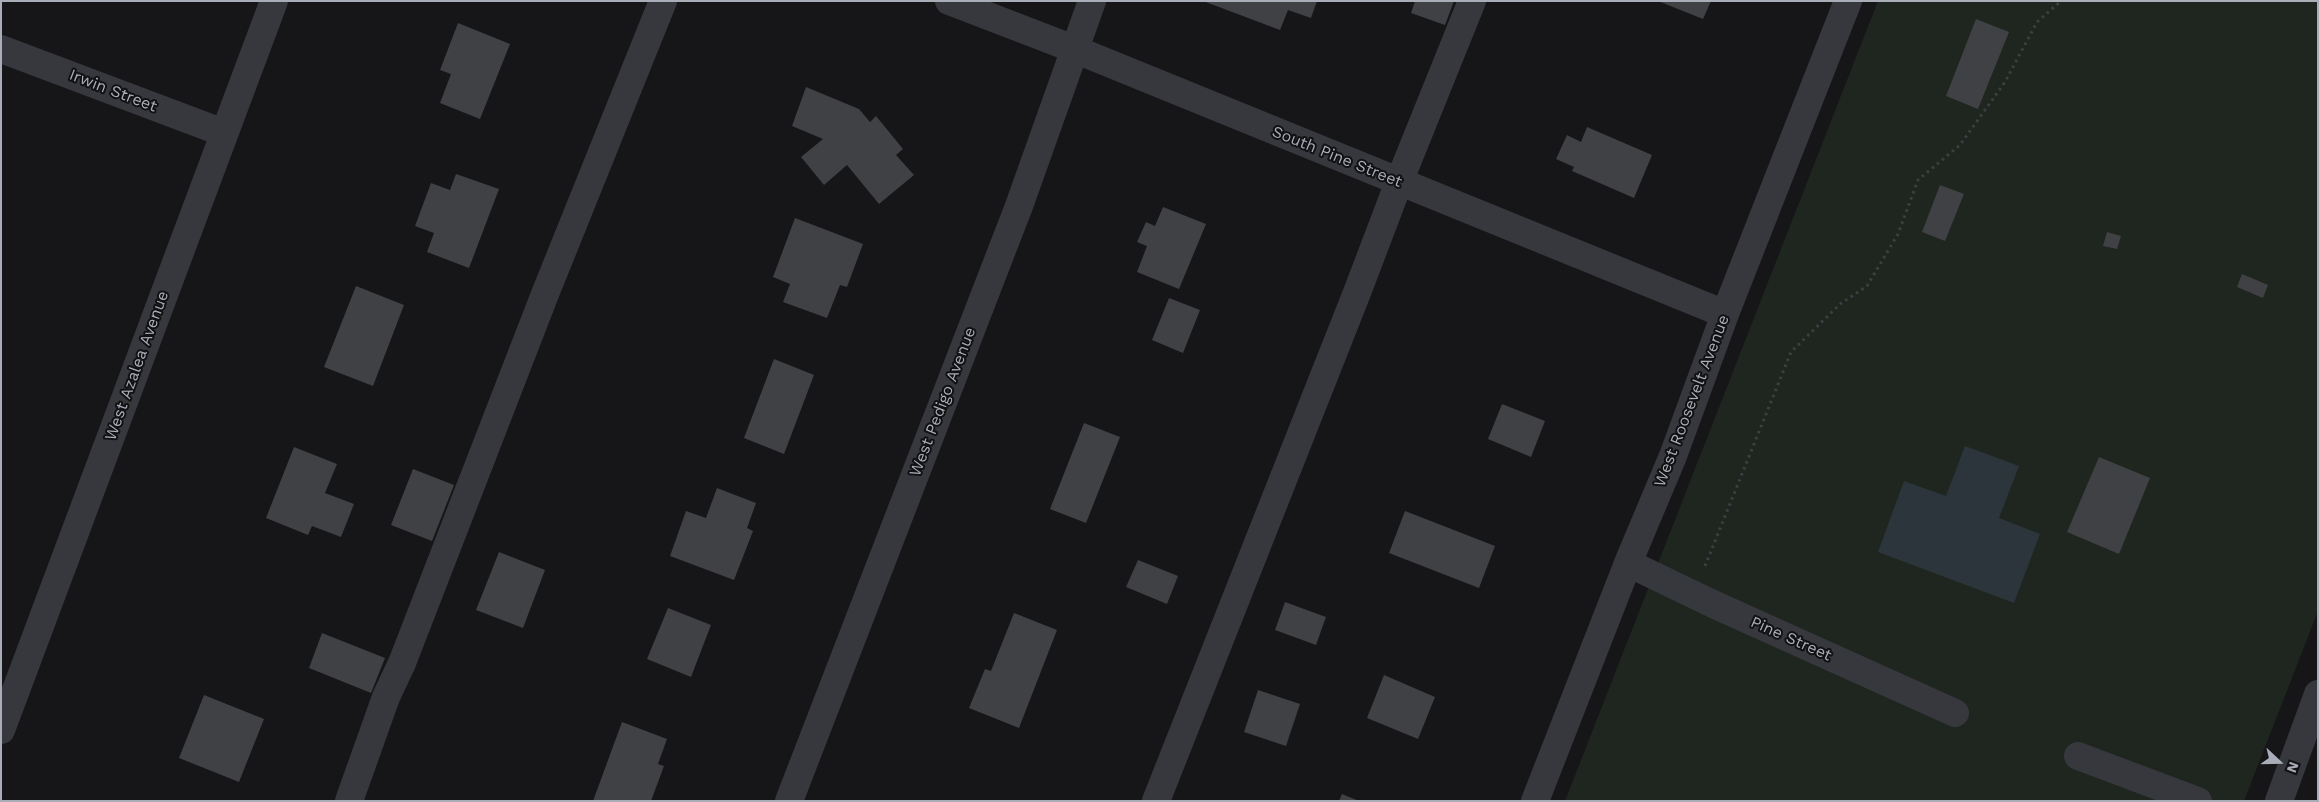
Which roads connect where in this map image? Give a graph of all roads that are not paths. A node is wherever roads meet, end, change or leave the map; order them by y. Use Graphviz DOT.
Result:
graph roads {
  1 [pos="274,1"];
  2 [pos="663,1"];
  3 [pos="949,1"];
  4 [pos="1092,1"];
  5 [pos="1472,1"];
  6 [pos="1848,1"];
  7 [pos="1,49"];
  8 [pos="1074,49"];
  9 [pos="224,133"];
  10 [pos="1399,182"];
  11 [pos="1724,314"];
  12 [pos="1628,562"];
  13 [pos="2318,694"];
  14 [pos="1955,714"];
  15 [pos="1,730"];
  16 [pos="2078,756"];
  17 [pos="349,801"];
  18 [pos="789,801"];
  19 [pos="1156,801"];
  20 [pos="1535,801"];
  21 [pos="2198,801"];
  22 [pos="2279,801"];
  1 -- 9 [label="street, West Azalea Avenue"];
  2 -- 17 [label="street"];
  3 -- 8 [label="street, South Pine Street"];
  4 -- 8 [label="street, West Pedigo Avenue"];
  5 -- 10 [label="street"];
  6 -- 11 [label="street, West Roosevelt Avenue"];
  7 -- 9 [label="street, Irwin Street"];
  8 -- 10 [label="street, South Pine Street"];
  8 -- 18 [label="street, West Pedigo Avenue"];
  9 -- 15 [label="street, West Azalea Avenue"];
  10 -- 11 [label="street, South Pine Street"];
  10 -- 19 [label="street"];
  11 -- 12 [label="street, West Roosevelt Avenue"];
  12 -- 14 [label="street, Pine Street"];
  12 -- 20 [label="street, West Roosevelt Avenue"];
  13 -- 22 [label="street"];
  16 -- 21 [label="street"];
}
